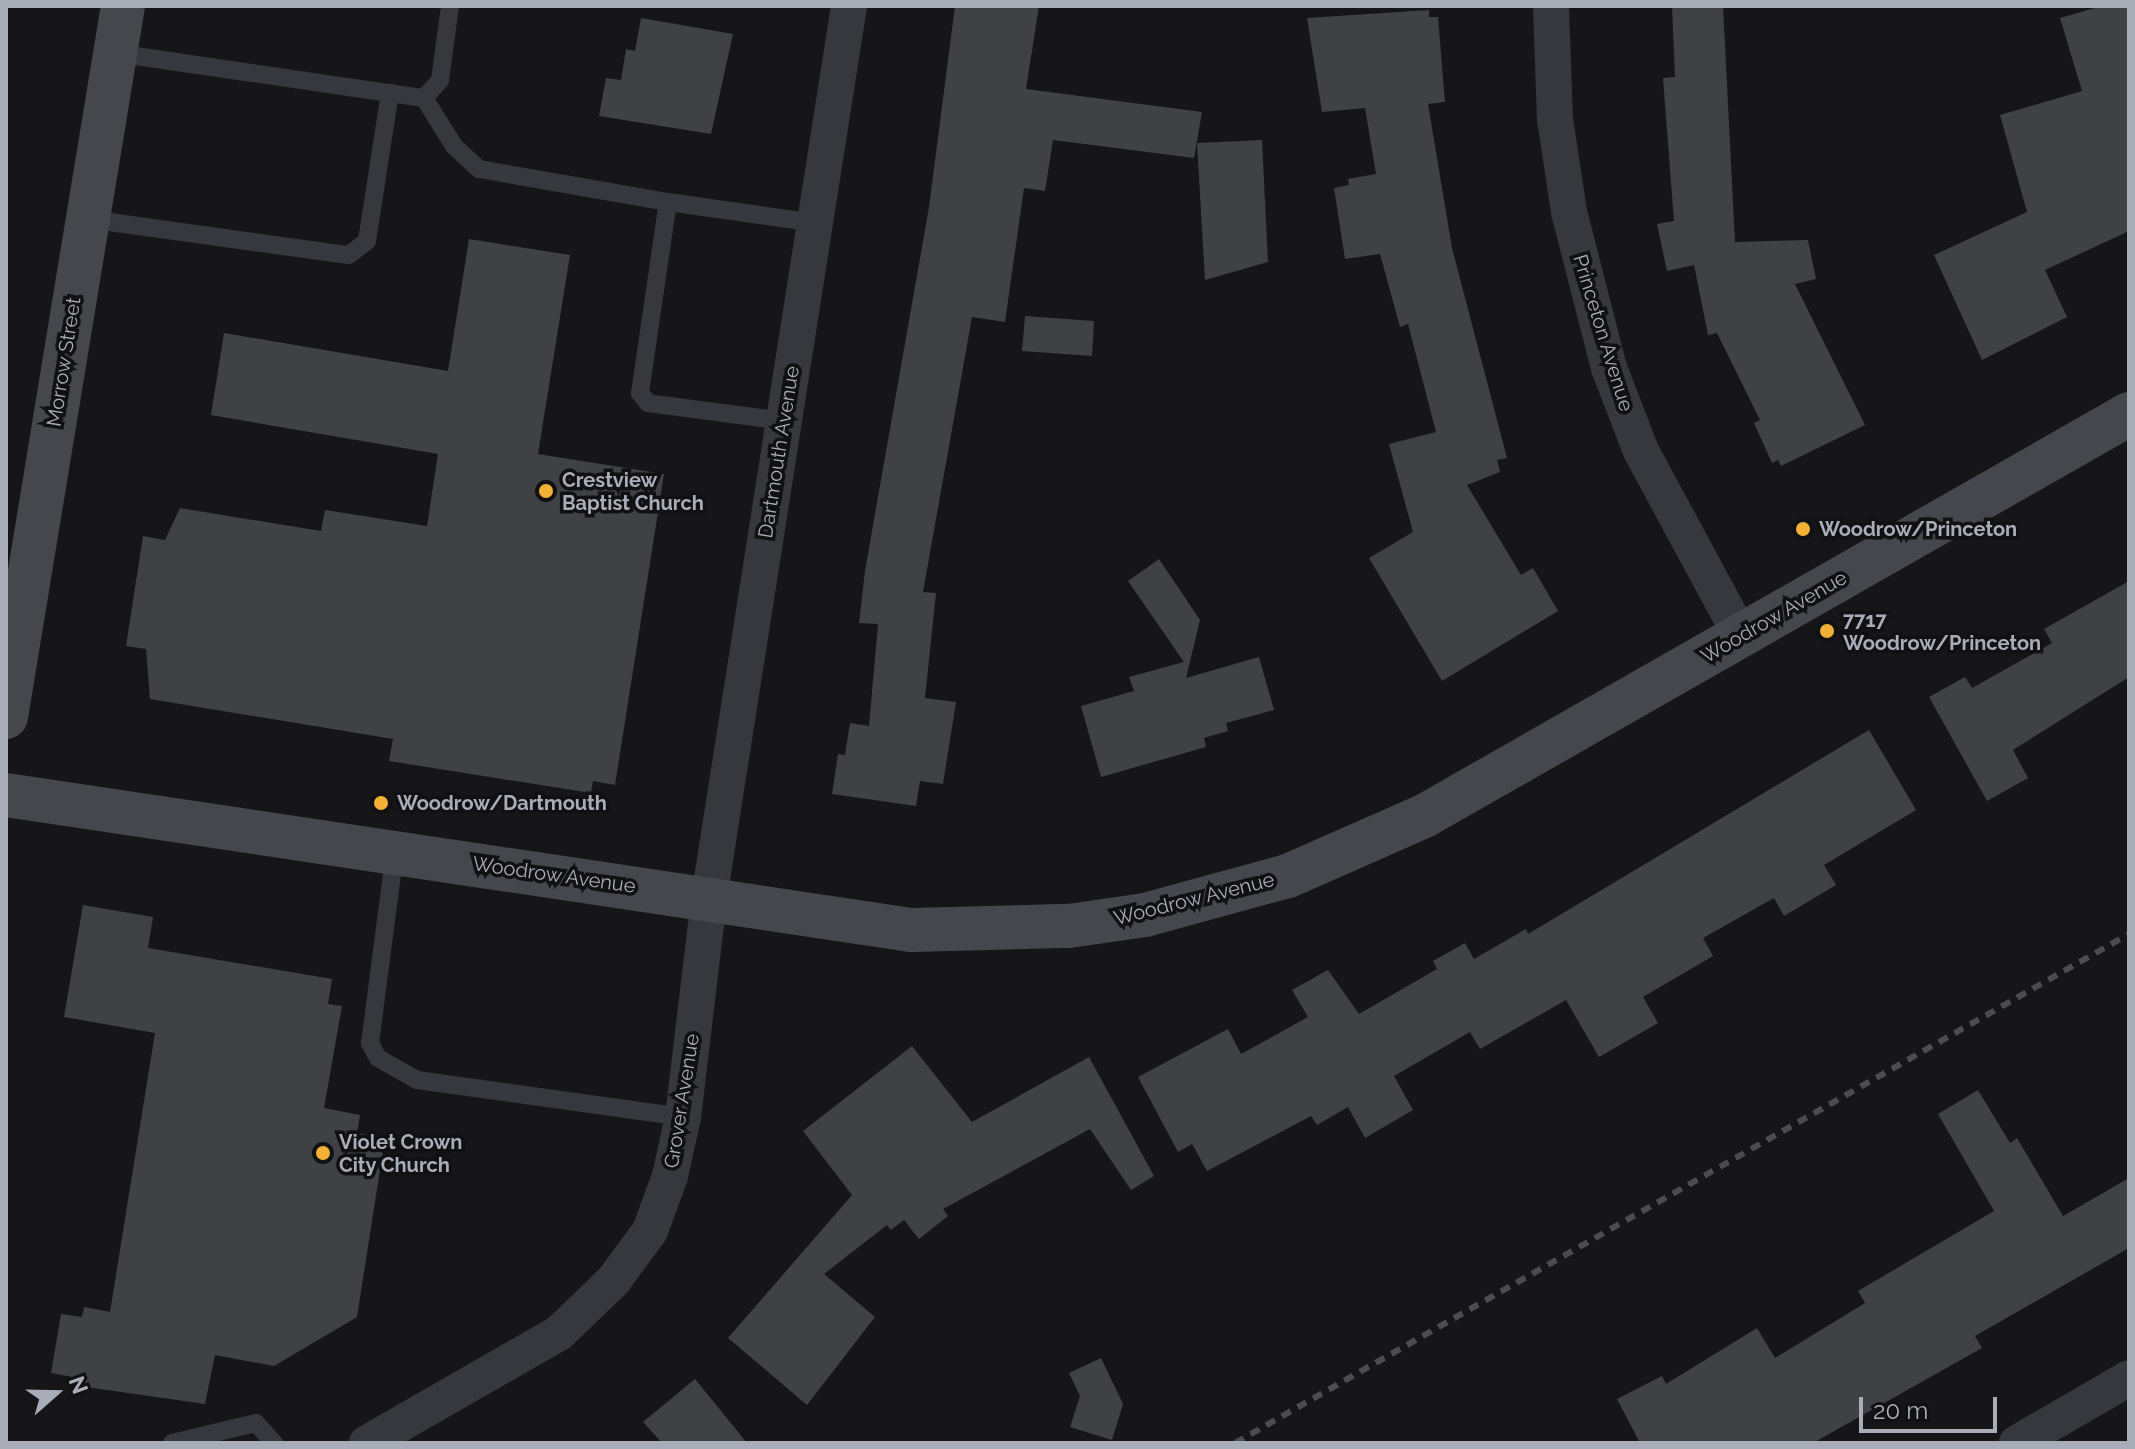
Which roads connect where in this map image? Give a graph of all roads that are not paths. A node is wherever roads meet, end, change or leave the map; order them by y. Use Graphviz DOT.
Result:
graph roads {
  1 [pos="123,6"];
  2 [pos="450,6"];
  3 [pos="849,6"];
  4 [pos="1551,6"];
  5 [pos="115,53"];
  6 [pos="390,93"];
  7 [pos="424,98"];
  8 [pos="668,202"];
  9 [pos="88,219"];
  10 [pos="815,223"];
  11 [pos="2129,414"];
  12 [pos="784,421"];
  13 [pos="1741,636"];
  14 [pos="6,717"];
  15 [pos="6,795"];
  16 [pos="395,851"];
  17 [pos="709,898"];
  18 [pos="683,1117"];
  19 [pos="2129,1378"];
  20 [pos="172,1443"];
  21 [pos="274,1443"];
  22 [pos="367,1443"];
  23 [pos="2017,1443"];
  1 -- 5 [label="street, Morrow Street"];
  2 -- 7 [label="lane"];
  3 -- 10 [label="street, Dartmouth Avenue"];
  4 -- 13 [label="street, Princeton Avenue"];
  5 -- 6 [label="lane"];
  5 -- 9 [label="street, Morrow Street"];
  6 -- 7 [label="lane"];
  6 -- 9 [label="lane"];
  7 -- 8 [label="lane"];
  8 -- 10 [label="lane"];
  8 -- 12 [label="lane"];
  9 -- 14 [label="street, Morrow Street"];
  10 -- 12 [label="street, Dartmouth Avenue"];
  11 -- 13 [label="street, Woodrow Avenue"];
  12 -- 17 [label="street, Dartmouth Avenue"];
  13 -- 17 [label="street, Woodrow Avenue"];
  15 -- 16 [label="street, Woodrow Avenue"];
  16 -- 17 [label="street, Woodrow Avenue"];
  16 -- 18 [label="lane"];
  17 -- 18 [label="street, Grover Avenue"];
  18 -- 22 [label="street, Grover Avenue"];
  19 -- 23 [label="street"];
  20 -- 21 [label="lane"];
}
